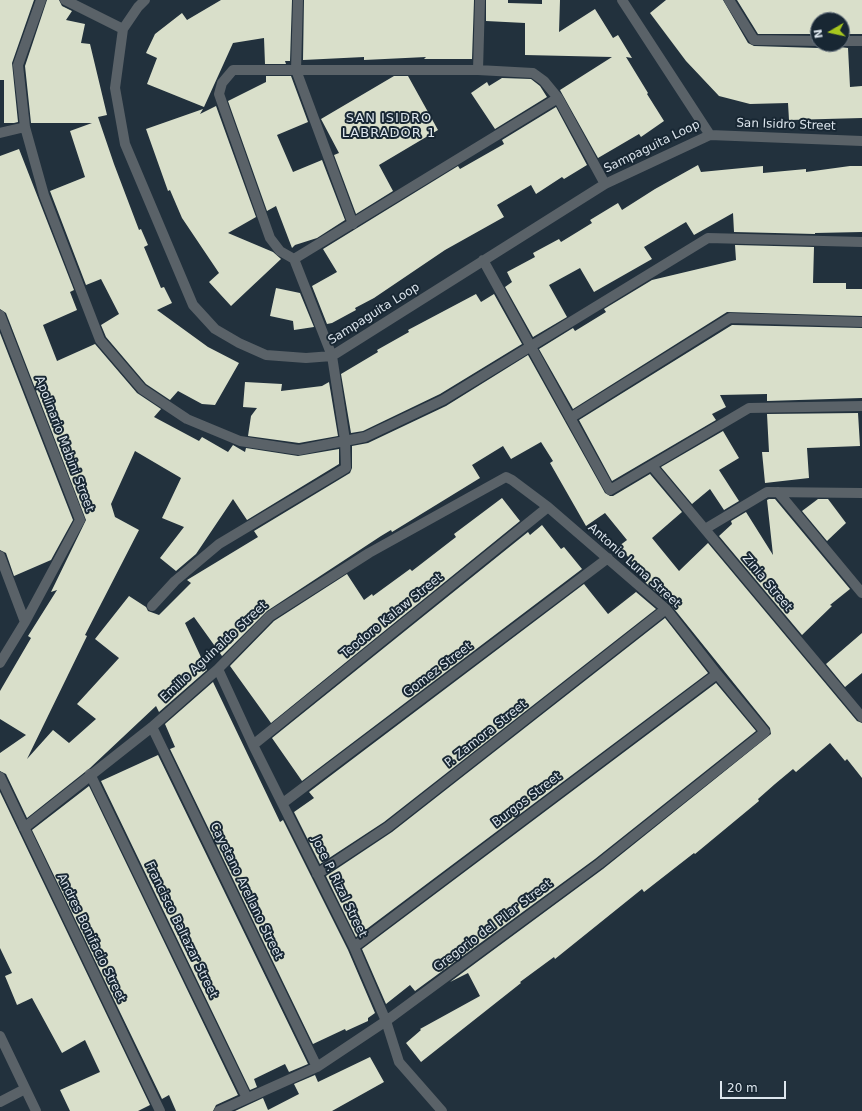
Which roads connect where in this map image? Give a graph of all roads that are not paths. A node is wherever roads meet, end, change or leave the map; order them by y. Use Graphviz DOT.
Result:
graph roads {
  1 [pos="40,0"];
  2 [pos="65,0"];
  3 [pos="145,0"];
  4 [pos="298,0"];
  5 [pos="480,0"];
  6 [pos="622,0"];
  7 [pos="729,0"];
  8 [pos="123,29"];
  9 [pos="810,41"];
  10 [pos="850,41"];
  11 [pos="862,41"];
  12 [pos="296,70"];
  13 [pos="478,70"];
  14 [pos="558,98"];
  15 [pos="25,127"];
  16 [pos="0,133"];
  17 [pos="710,135"];
  18 [pos="862,140"];
  19 [pos="605,184"];
  20 [pos="353,224"];
  21 [pos="862,242"];
  22 [pos="294,259"];
  23 [pos="483,260"];
  24 [pos="0,315"];
  25 [pos="862,322"];
  26 [pos="530,347"];
  27 [pos="332,356"];
  28 [pos="862,406"];
  29 [pos="570,418"];
  30 [pos="345,440"];
  31 [pos="652,466"];
  32 [pos="499,479"];
  33 [pos="778,492"];
  34 [pos="862,493"];
  35 [pos="548,507"];
  36 [pos="705,529"];
  37 [pos="0,556"];
  38 [pos="608,558"];
  39 [pos="862,593"];
  40 [pos="152,606"];
  41 [pos="666,609"];
  42 [pos="25,622"];
  43 [pos="0,663"];
  44 [pos="218,669"];
  45 [pos="717,674"];
  46 [pos="862,717"];
  47 [pos="152,727"];
  48 [pos="765,732"];
  49 [pos="253,745"];
  50 [pos="90,774"];
  51 [pos="0,776"];
  52 [pos="283,803"];
  53 [pos="24,828"];
  54 [pos="317,874"];
  55 [pos="354,947"];
  56 [pos="386,1021"];
  57 [pos="0,1036"];
  58 [pos="317,1067"];
  59 [pos="25,1089"];
  60 [pos="247,1098"];
  61 [pos="0,1102"];
  62 [pos="36,1111"];
  63 [pos="160,1111"];
  64 [pos="219,1111"];
  65 [pos="442,1111"];
  1 -- 15 [label="street"];
  2 -- 8 [label="street"];
  3 -- 8 [label="street, Sampaguita Loop"];
  4 -- 12 [label="street"];
  5 -- 13 [label="street"];
  6 -- 17 [label="street, Sampaguita Loop"];
  7 -- 9 [label="street"];
  8 -- 27 [label="street, Sampaguita Loop"];
  10 -- 11 [label="street"];
  12 -- 13 [label="street"];
  12 -- 20 [label="street"];
  12 -- 22 [label="street"];
  13 -- 14 [label="street"];
  14 -- 19 [label="street"];
  14 -- 20 [label="street"];
  15 -- 16 [label="street"];
  15 -- 30 [label="street"];
  17 -- 18 [label="street, San Isidro Street"];
  17 -- 19 [label="street, Sampaguita Loop"];
  19 -- 23 [label="street, Sampaguita Loop"];
  20 -- 22 [label="street"];
  21 -- 26 [label="street"];
  22 -- 27 [label="street"];
  23 -- 26 [label="street"];
  23 -- 27 [label="street, Sampaguita Loop"];
  24 -- 42 [label="street, Apolinario Mabini Street"];
  25 -- 29 [label="street"];
  26 -- 29 [label="street"];
  26 -- 30 [label="street"];
  27 -- 30 [label="street"];
  28 -- 31 [label="street"];
  29 -- 31 [label="street"];
  30 -- 40 [label="street"];
  31 -- 36 [label="street, Zinia Street"];
  32 -- 35 [label="street, Antonio Luna Street"];
  32 -- 44 [label="street, Emilio Aguinaldo Street"];
  33 -- 34 [label="street"];
  33 -- 36 [label="street"];
  33 -- 39 [label="street"];
  35 -- 38 [label="street, Antonio Luna Street"];
  35 -- 49 [label="street, Teodoro Kalaw Street"];
  36 -- 46 [label="street, Zinia Street"];
  37 -- 42 [label="street"];
  38 -- 41 [label="street, Antonio Luna Street"];
  38 -- 52 [label="street, Gomez Street"];
  41 -- 45 [label="street, Antonio Luna Street"];
  41 -- 54 [label="street, P. Zamora Street"];
  42 -- 43 [label="street, Apolinario Mabini Street"];
  44 -- 47 [label="street, Emilio Aguinaldo Street"];
  44 -- 49 [label="street, Jose P. Rizal Street"];
  45 -- 48 [label="street, Antonio Luna Street"];
  45 -- 55 [label="street, Burgos Street"];
  47 -- 50 [label="street, Emilio Aguinaldo Street"];
  47 -- 58 [label="street, Cayetano Arellano Street"];
  48 -- 56 [label="street, Gregorio del Pilar Street"];
  49 -- 52 [label="street, Jose P. Rizal Street"];
  50 -- 53 [label="street, Emilio Aguinaldo Street"];
  50 -- 60 [label="street, Francisco Baltazar Street"];
  51 -- 53 [label="street, Andres Bonifacio Street"];
  52 -- 54 [label="street, Jose P. Rizal Street"];
  53 -- 63 [label="street, Andres Bonifacio Street"];
  54 -- 55 [label="street, Jose P. Rizal Street"];
  55 -- 56 [label="street, Jose P. Rizal Street"];
  56 -- 58 [label="street, Gregorio del Pilar Street"];
  56 -- 65 [label="street, Jose P. Rizal Street"];
  57 -- 59 [label="street"];
  58 -- 60 [label="street, Gregorio del Pilar Street"];
  59 -- 61 [label="street"];
  59 -- 62 [label="street"];
  60 -- 64 [label="street, Gregorio del Pilar Street"];
}
